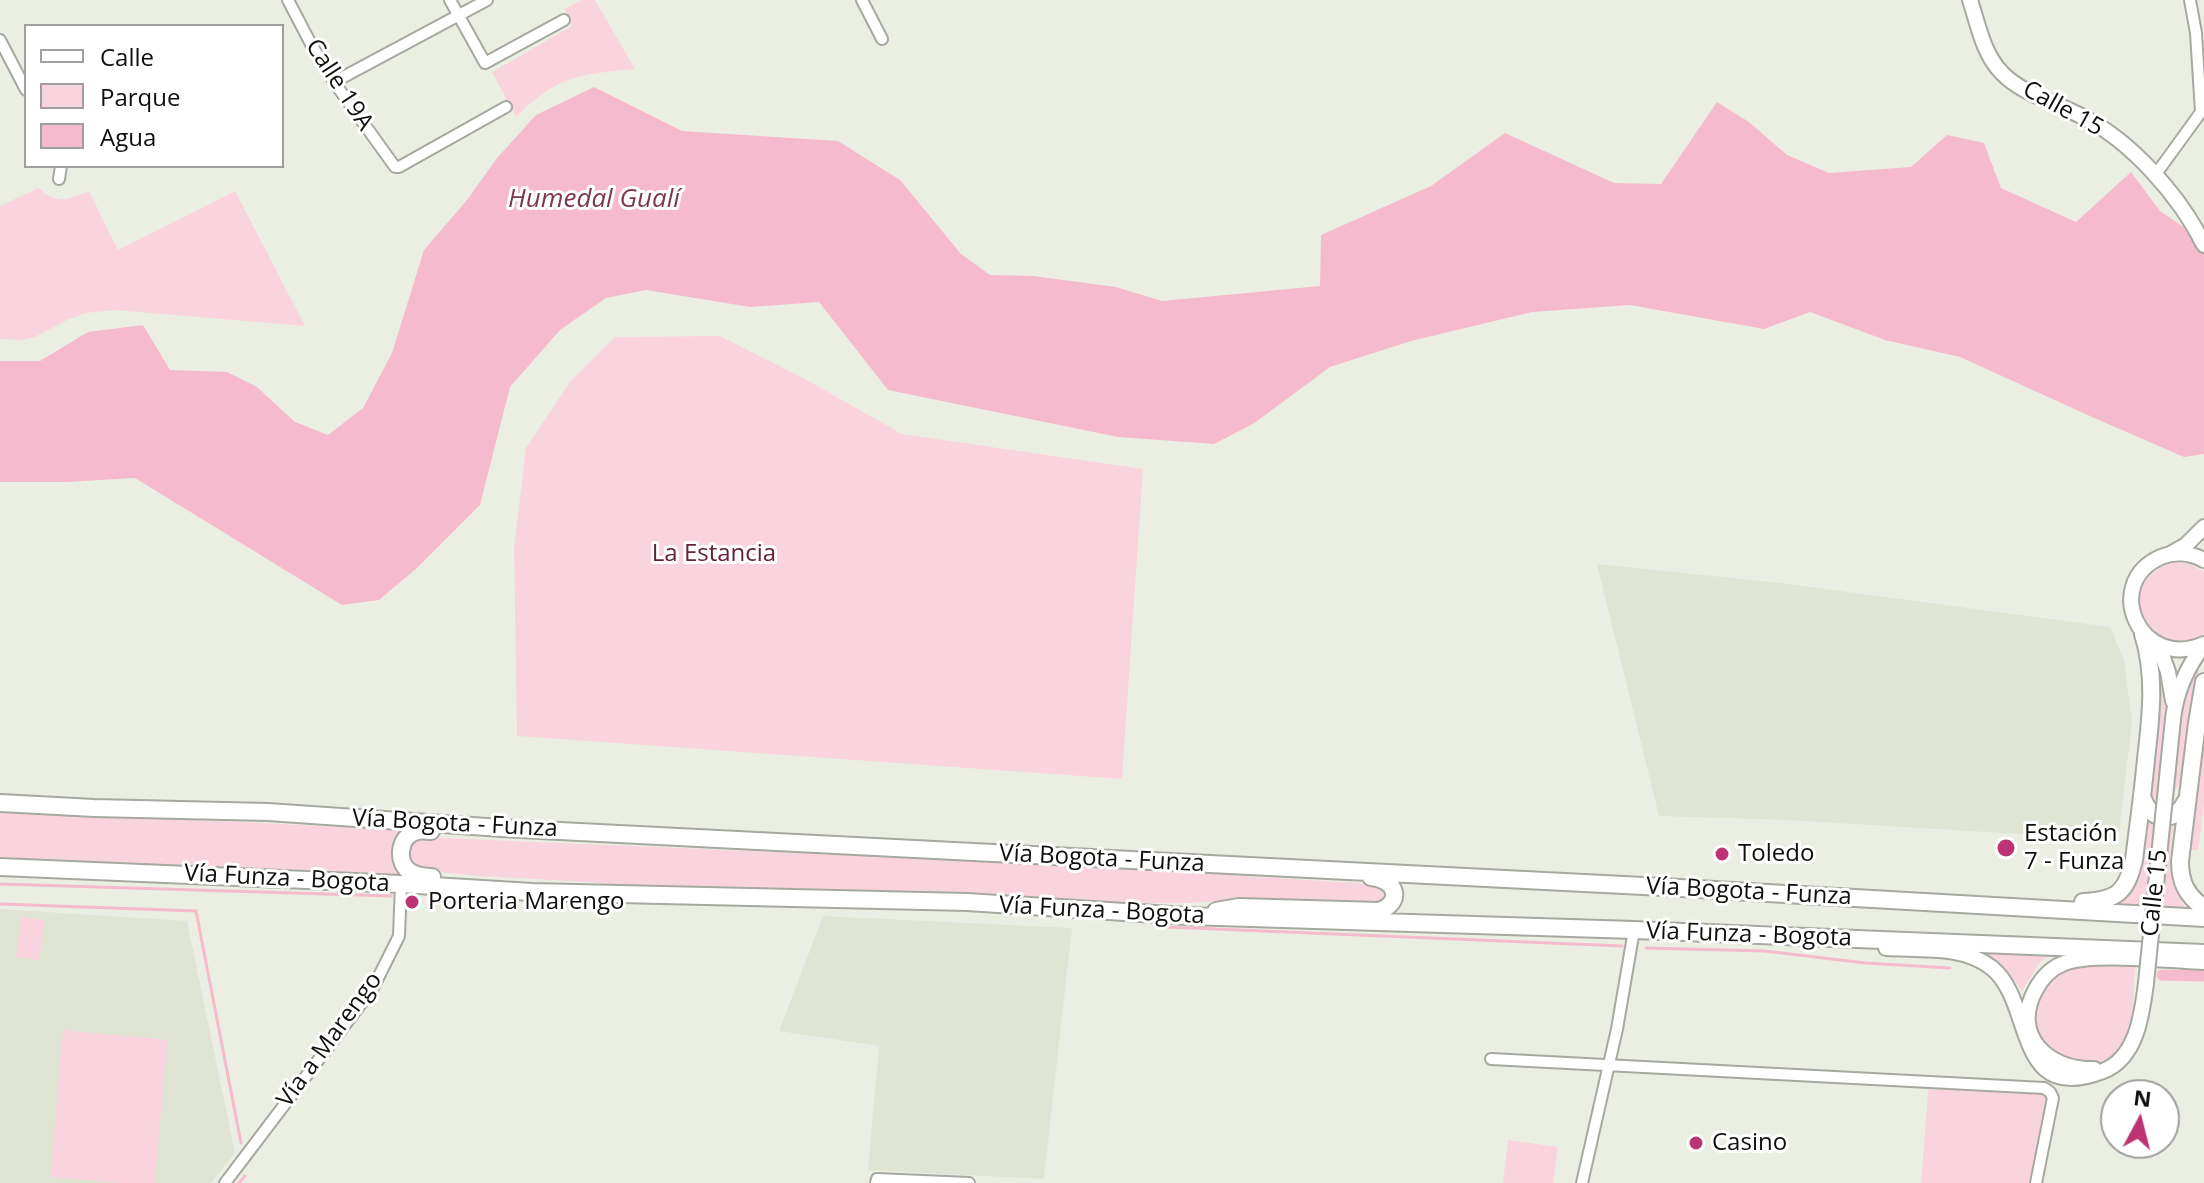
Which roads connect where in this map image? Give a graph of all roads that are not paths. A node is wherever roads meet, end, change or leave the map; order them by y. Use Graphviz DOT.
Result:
graph roads {
  1 [pos="288,0"];
  2 [pos="450,0"];
  3 [pos="487,0"];
  4 [pos="862,0"];
  5 [pos="1970,0"];
  6 [pos="2190,0"];
  7 [pos="459,15"];
  8 [pos="564,20"];
  9 [pos="882,39"];
  10 [pos="0,40"];
  11 [pos="334,82"];
  12 [pos="24,86"];
  13 [pos="506,107"];
  14 [pos="2202,111"];
  15 [pos="61,168"];
  16 [pos="2156,174"];
  17 [pos="59,179"];
  18 [pos="2204,245"];
  19 [pos="2204,527"];
  20 [pos="2158,559"];
  21 [pos="2204,560"];
  22 [pos="2143,634"];
  23 [pos="2204,645"];
  24 [pos="2159,646"];
  25 [pos="2204,682"];
  26 [pos="2174,714"];
  27 [pos="2142,795"];
  28 [pos="2187,800"];
  29 [pos="0,803"];
  30 [pos="637,835"];
  31 [pos="1212,865"];
  32 [pos="0,867"];
  33 [pos="401,884"];
  34 [pos="638,895"];
  35 [pos="1998,906"];
  36 [pos="2204,908"];
  37 [pos="1187,916"];
  38 [pos="2204,918"];
  39 [pos="1634,930"];
  40 [pos="1795,936"];
  41 [pos="2204,953"];
  42 [pos="2204,962"];
  43 [pos="1491,1059"];
  44 [pos="1609,1064"];
  45 [pos="2111,1068"];
  46 [pos="225,1183"];
  47 [pos="876,1183"];
  48 [pos="969,1183"];
  49 [pos="1582,1183"];
  50 [pos="2036,1183"];
  1 -- 11 [label="street, Calle 19A"];
  2 -- 7 [label="street"];
  3 -- 7 [label="street"];
  4 -- 9 [label="street"];
  5 -- 16 [label="street, Calle 15"];
  6 -- 14 [label="street"];
  7 -- 8 [label="street"];
  7 -- 11 [label="street"];
  10 -- 12 [label="street"];
  11 -- 13 [label="street, Calle 19A"];
  14 -- 16 [label="street"];
  15 -- 17 [label="street"];
  16 -- 18 [label="street, Calle 15"];
  19 -- 20 [label="street"];
  20 -- 21 [label="street"];
  20 -- 22 [label="street"];
  22 -- 24 [label="street"];
  22 -- 27 [label="main road"];
  23 -- 24 [label="street"];
  23 -- 26 [label="street, Calle 15"];
  24 -- 26 [label="street, Calle 15"];
  25 -- 28 [label="main road"];
  26 -- 45 [label="street, Calle 15, bridge"];
  27 -- 28 [label="main road"];
  27 -- 35 [label="main road"];
  28 -- 36 [label="main road"];
  29 -- 30 [label="main road, Vía Bogota - Funza"];
  30 -- 31 [label="main road, Vía Bogota - Funza"];
  30 -- 34 [label="main road"];
  31 -- 35 [label="main road, Vía Bogota - Funza"];
  31 -- 37 [label="main road"];
  32 -- 33 [label="main road, Vía Funza - Bogota"];
  33 -- 34 [label="main road, Vía Funza - Bogota"];
  33 -- 46 [label="street, Vía a Marengo"];
  34 -- 37 [label="main road, Vía Funza - Bogota"];
  35 -- 38 [label="main road, Vía Bogota - Funza"];
  37 -- 39 [label="main road, Vía Funza - Bogota"];
  39 -- 40 [label="main road, Vía Funza - Bogota"];
  39 -- 44 [label="street"];
  40 -- 41 [label="main road, Vía Funza - Bogota"];
  40 -- 45 [label="street"];
  42 -- 45 [label="street"];
  43 -- 44 [label="street"];
  44 -- 49 [label="street"];
  44 -- 50 [label="street"];
  47 -- 48 [label="street"];
}
